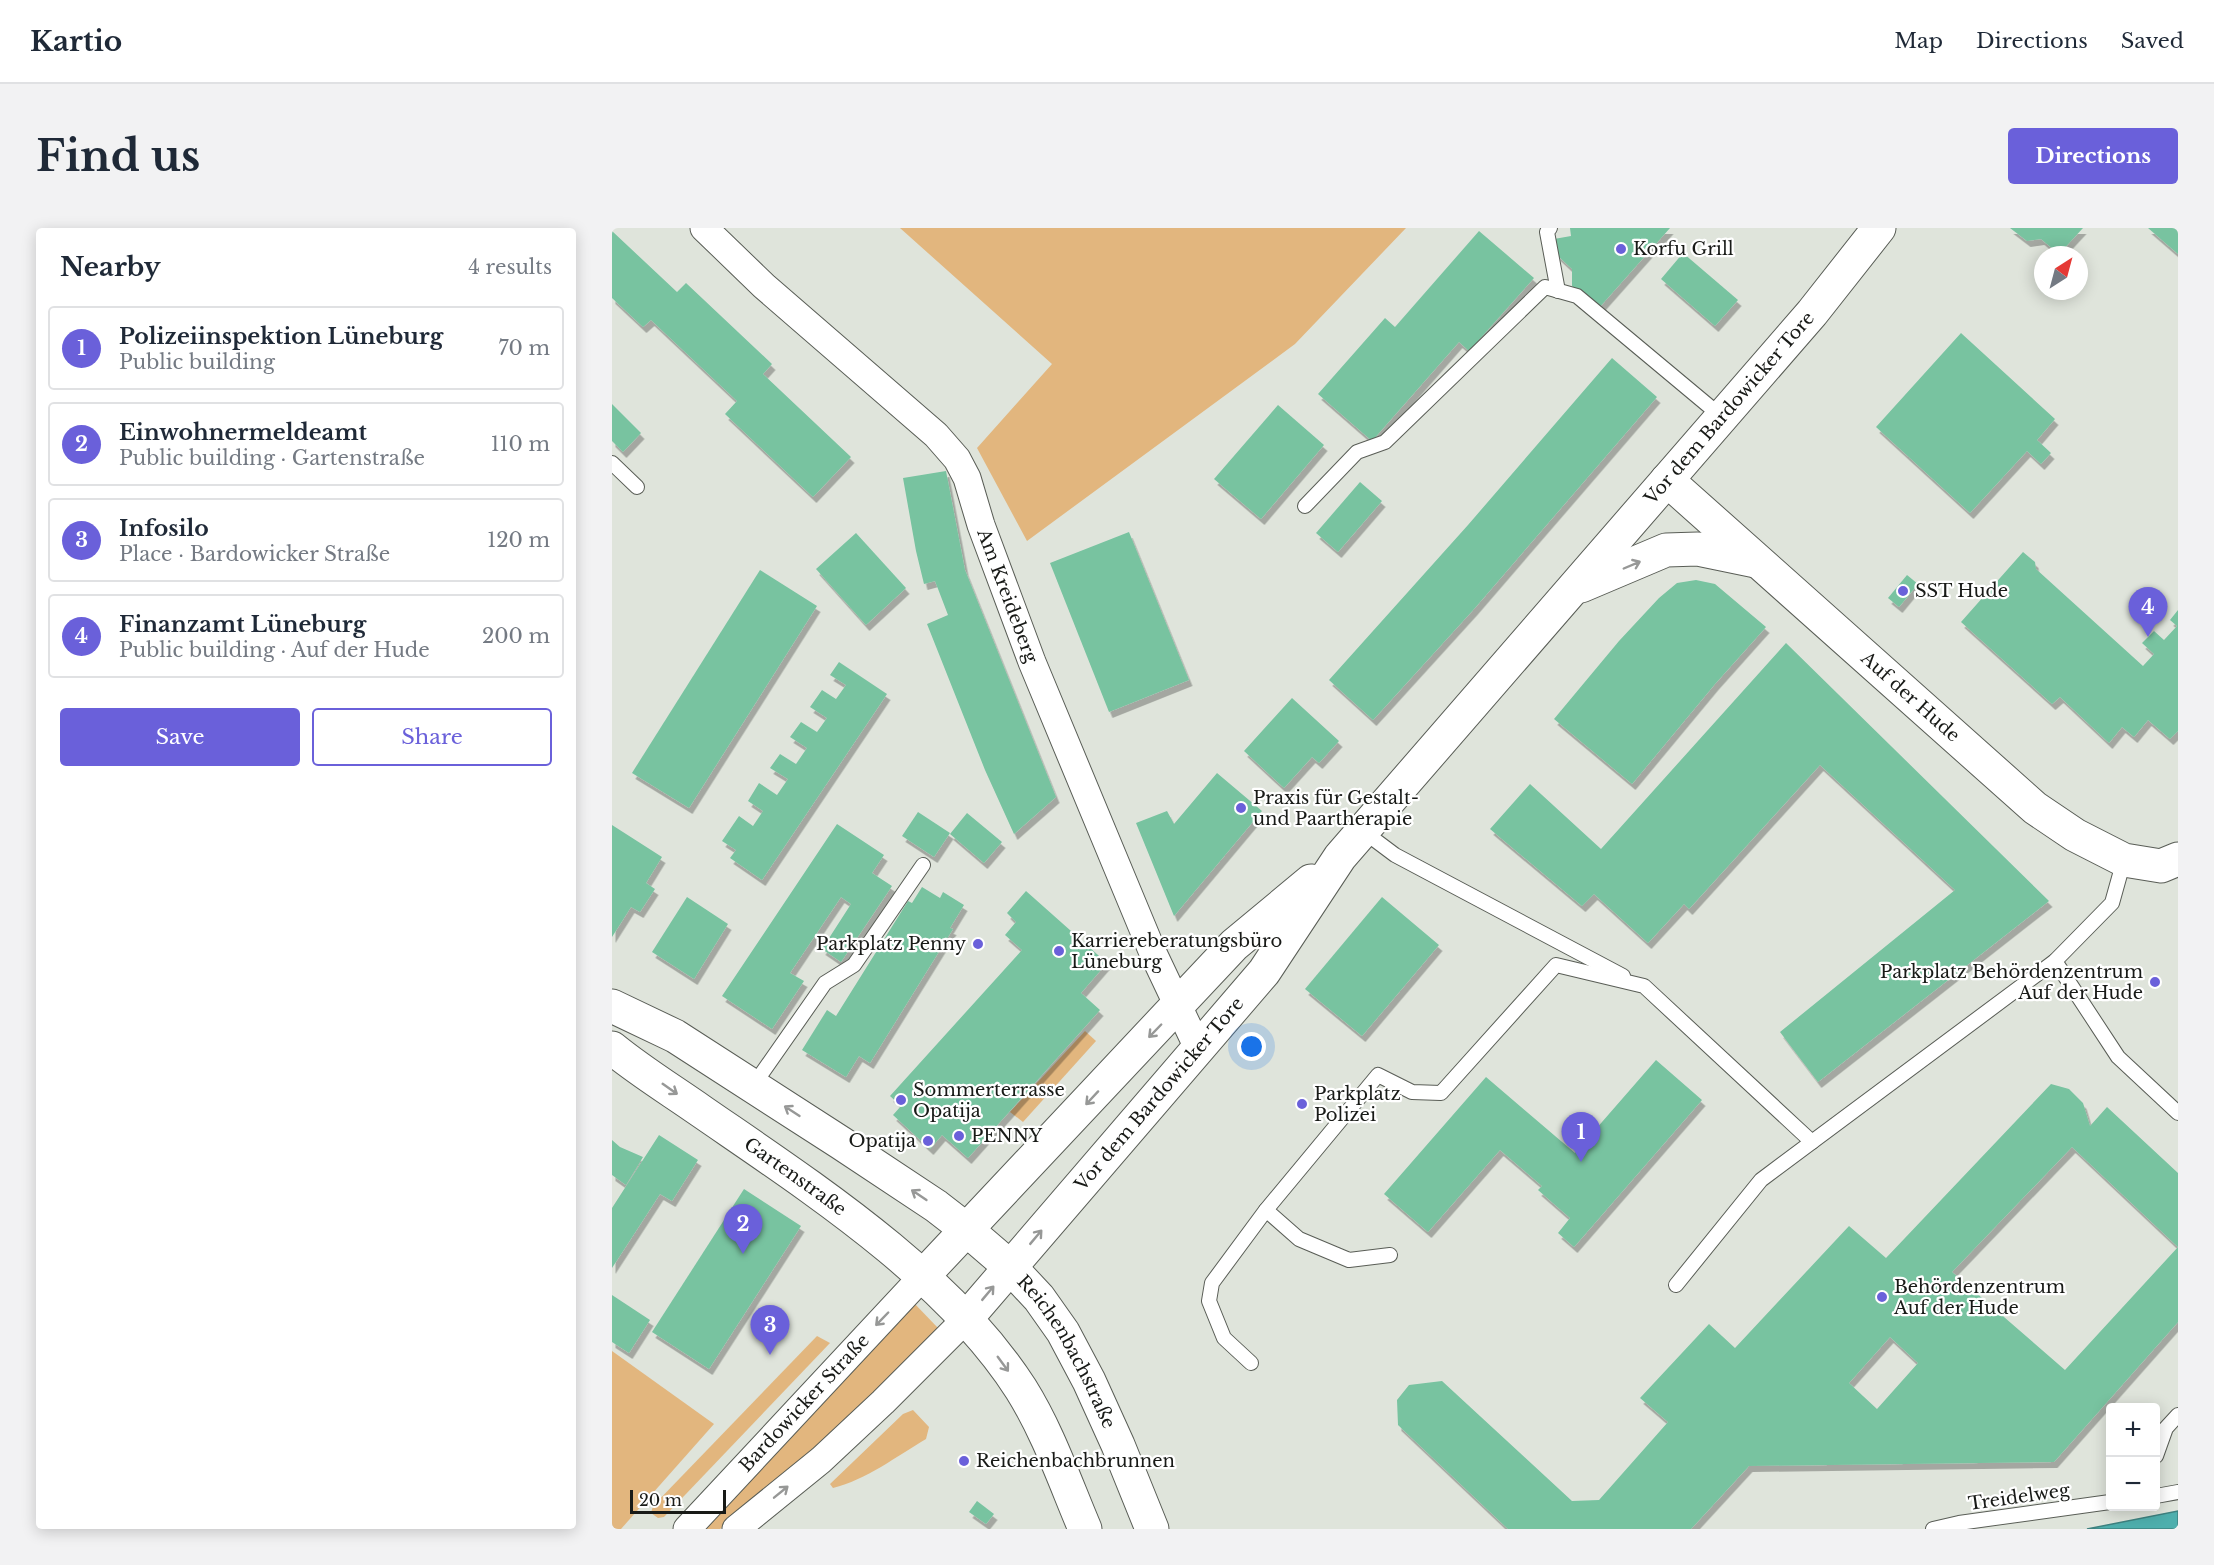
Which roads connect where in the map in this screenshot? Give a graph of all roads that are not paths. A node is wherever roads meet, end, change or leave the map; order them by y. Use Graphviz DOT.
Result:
graph roads {
  1 [pos="704,228"];
  2 [pos="1550,228"];
  3 [pos="1879,228"];
  4 [pos="1558,291"];
  5 [pos="1722,417"];
  6 [pos="612,463"];
  7 [pos="1667,480"];
  8 [pos="630,486"];
  9 [pos="1305,506"];
  10 [pos="1757,561"];
  11 [pos="1578,584"];
  12 [pos="1363,831"];
  13 [pos="1340,857"];
  14 [pos="2178,859"];
  15 [pos="2124,860"];
  16 [pos="923,865"];
  17 [pos="2055,961"];
  18 [pos="1644,986"];
  19 [pos="612,1006"];
  20 [pos="1179,1006"];
  21 [pos="612,1048"];
  22 [pos="1198,1048"];
  23 [pos="753,1086"];
  24 [pos="2178,1113"];
  25 [pos="1812,1142"];
  26 [pos="1266,1210"];
  27 [pos="967,1230"];
  28 [pos="1390,1255"];
  29 [pos="1010,1267"];
  30 [pos="922,1277"];
  31 [pos="1676,1285"];
  32 [pos="965,1320"];
  33 [pos="1251,1363"];
  34 [pos="2178,1415"];
  35 [pos="2160,1445"];
  36 [pos="2178,1492"];
  37 [pos="2160,1495"];
  38 [pos="2106,1503"];
  39 [pos="687,1529"];
  40 [pos="736,1529"];
  41 [pos="1085,1529"];
  42 [pos="1152,1529"];
  43 [pos="1933,1529"];
  1 -- 20 [label="street, Am Kreideberg"];
  2 -- 4 [label="lane"];
  3 -- 5 [label="main road, Vor dem Bardowicker Tore"];
  4 -- 5 [label="lane"];
  4 -- 9 [label="lane"];
  5 -- 7 [label="main road, Vor dem Bardowicker Tore"];
  6 -- 8 [label="lane"];
  7 -- 10 [label="main road, Auf der Hude"];
  7 -- 11 [label="main road, Vor dem Bardowicker Tore"];
  11 -- 10 [label="main road, one-way"];
  10 -- 15 [label="main road, Auf der Hude"];
  11 -- 12 [label="main road, Vor dem Bardowicker Tore"];
  12 -- 13 [label="main road, Vor dem Bardowicker Tore"];
  12 -- 18 [label="lane"];
  13 -- 20 [label="main road, Vor dem Bardowicker Tore"];
  13 -- 22 [label="main road, Vor dem Bardowicker Tore"];
  14 -- 15 [label="main road, Auf der Hude"];
  15 -- 17 [label="lane"];
  16 -- 23 [label="lane"];
  17 -- 24 [label="lane"];
  17 -- 25 [label="lane"];
  18 -- 25 [label="lane"];
  18 -- 26 [label="lane"];
  19 -- 23 [label="main road"];
  20 -- 22 [label="street, Am Kreideberg"];
  20 -- 27 [label="main road, Vor dem Bardowicker Tore, one-way"];
  21 -- 30 [label="main road, Gartenstraße, one-way"];
  29 -- 22 [label="main road, Vor dem Bardowicker Tore, one-way"];
  27 -- 23 [label="main road, one-way"];
  25 -- 31 [label="lane"];
  26 -- 28 [label="lane"];
  26 -- 33 [label="lane"];
  27 -- 29 [label="main road, Reichenbachstraße"];
  27 -- 30 [label="main road, Vor dem Bardowicker Tore"];
  32 -- 29 [label="main road, Vor dem Bardowicker Tore, one-way"];
  29 -- 42 [label="main road, Reichenbachstraße"];
  30 -- 32 [label="main road, Gartenstraße"];
  30 -- 39 [label="street, Bardowicker Straße, one-way"];
  40 -- 32 [label="street, one-way"];
  32 -- 41 [label="main road, one-way"];
  34 -- 35 [label="lane"];
  36 -- 37 [label="lane"];
  38 -- 43 [label="lane, Treidelweg"];
}
